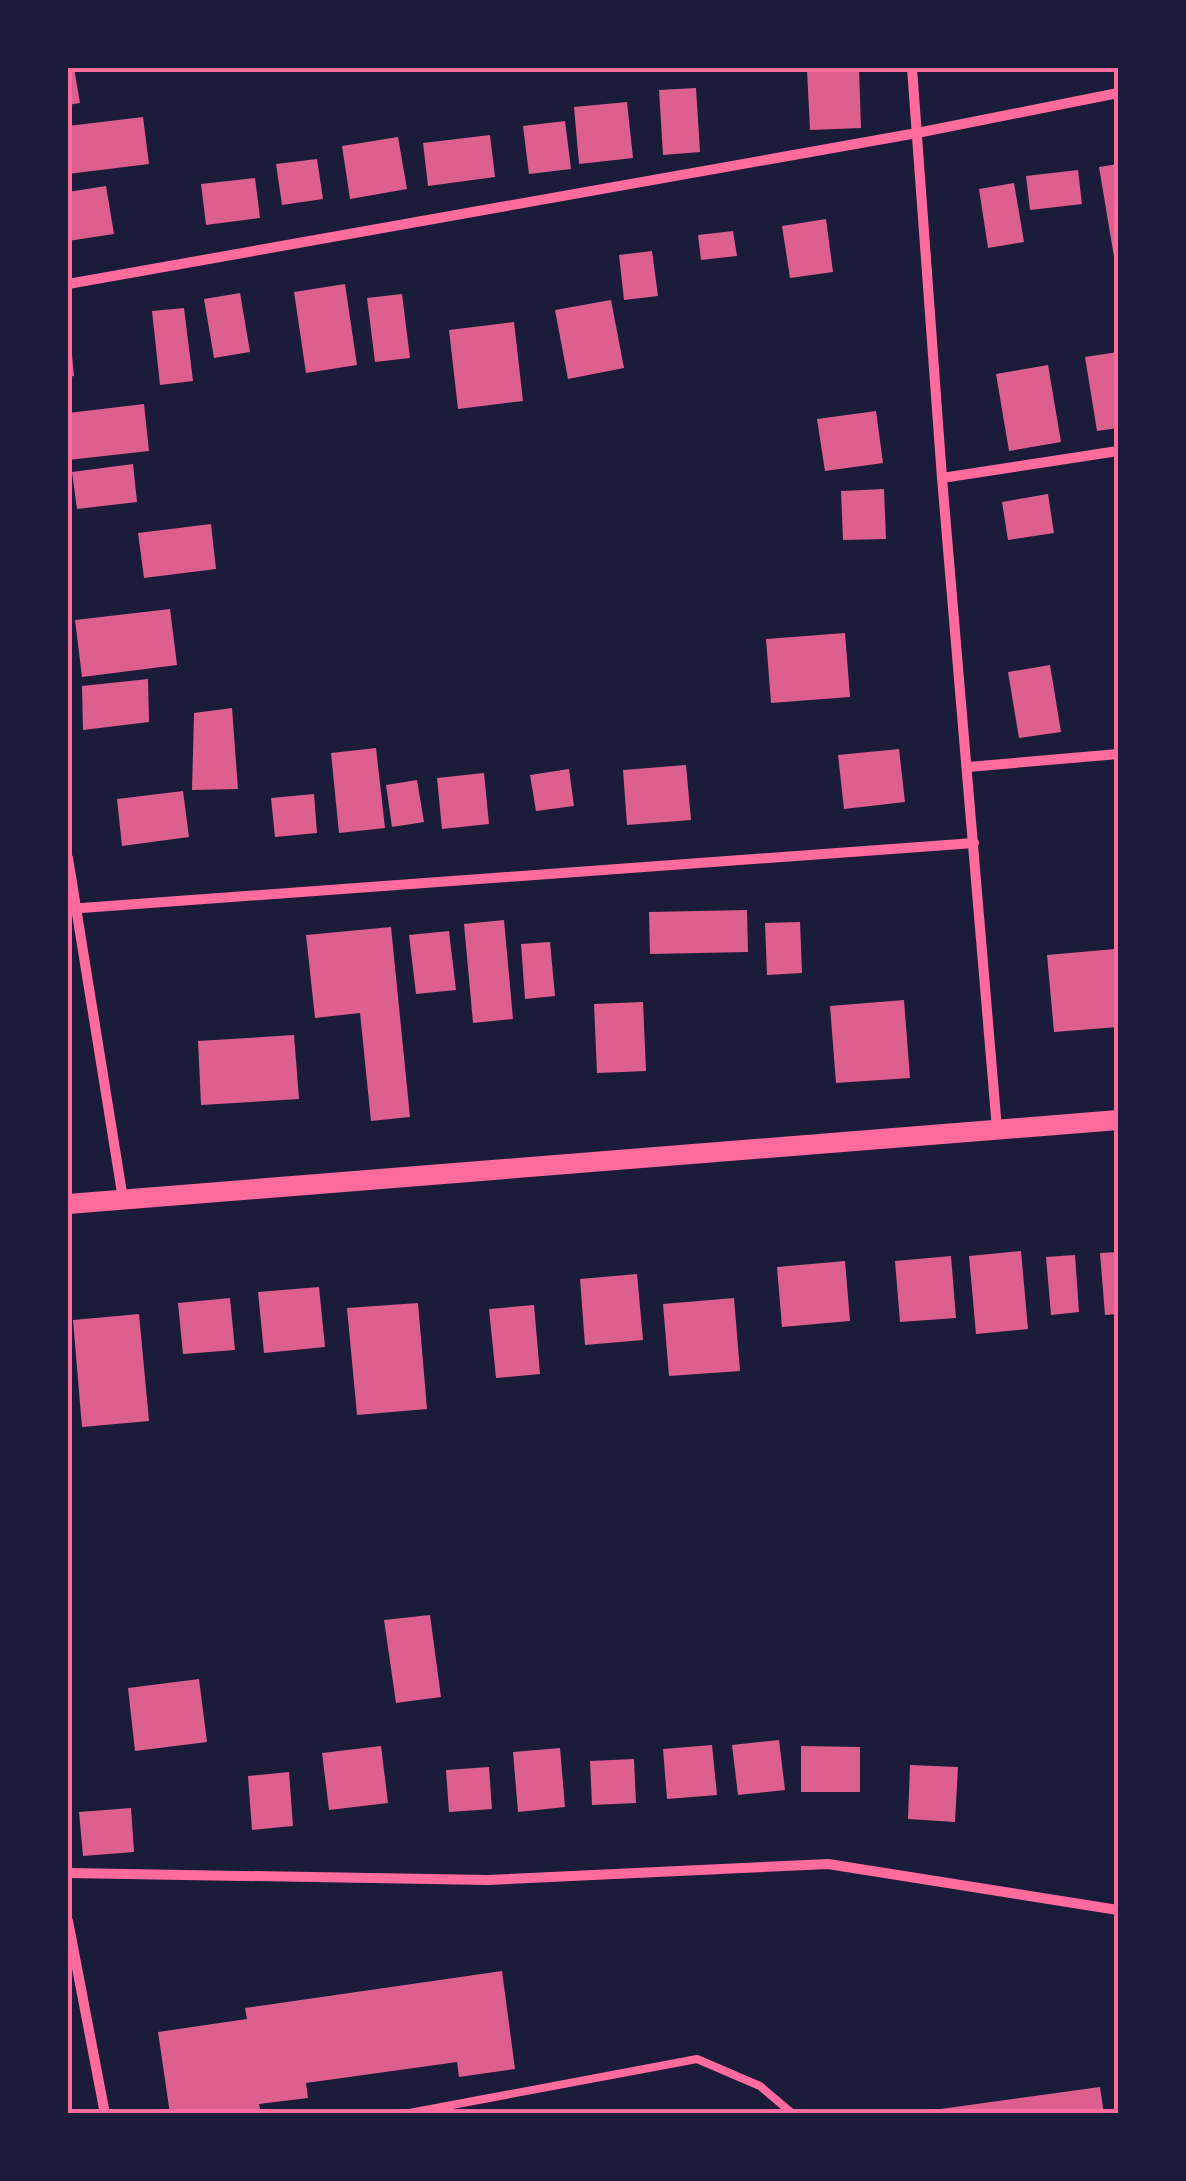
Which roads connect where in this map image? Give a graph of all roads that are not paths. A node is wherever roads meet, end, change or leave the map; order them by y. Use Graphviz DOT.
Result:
graph roads {
  1 [pos="912,68"];
  2 [pos="1118,92"];
  3 [pos="917,133"];
  4 [pos="68,284"];
  5 [pos="1118,450"];
  6 [pos="942,478"];
  7 [pos="1118,754"];
  8 [pos="968,766"];
  9 [pos="974,843"];
  10 [pos="68,858"];
  11 [pos="71,909"];
  12 [pos="1118,1120"];
  13 [pos="997,1130"];
  14 [pos="123,1200"];
  15 [pos="68,1204"];
  16 [pos="68,1873"];
  17 [pos="1118,1910"];
  18 [pos="68,1921"];
  19 [pos="105,2114"];
  20 [pos="404,2114"];
  21 [pos="793,2114"];
  1 -- 3 [label="street"];
  2 -- 3 [label="street"];
  3 -- 4 [label="street"];
  3 -- 6 [label="street"];
  5 -- 6 [label="street"];
  6 -- 8 [label="street"];
  7 -- 8 [label="street"];
  8 -- 9 [label="street"];
  9 -- 11 [label="street"];
  9 -- 13 [label="street"];
  10 -- 11 [label="street"];
  11 -- 14 [label="street"];
  12 -- 13 [label="main road"];
  13 -- 14 [label="main road"];
  14 -- 15 [label="main road"];
  16 -- 17 [label="street"];
  18 -- 19 [label="street"];
  20 -- 21 [label="lane"];
}
